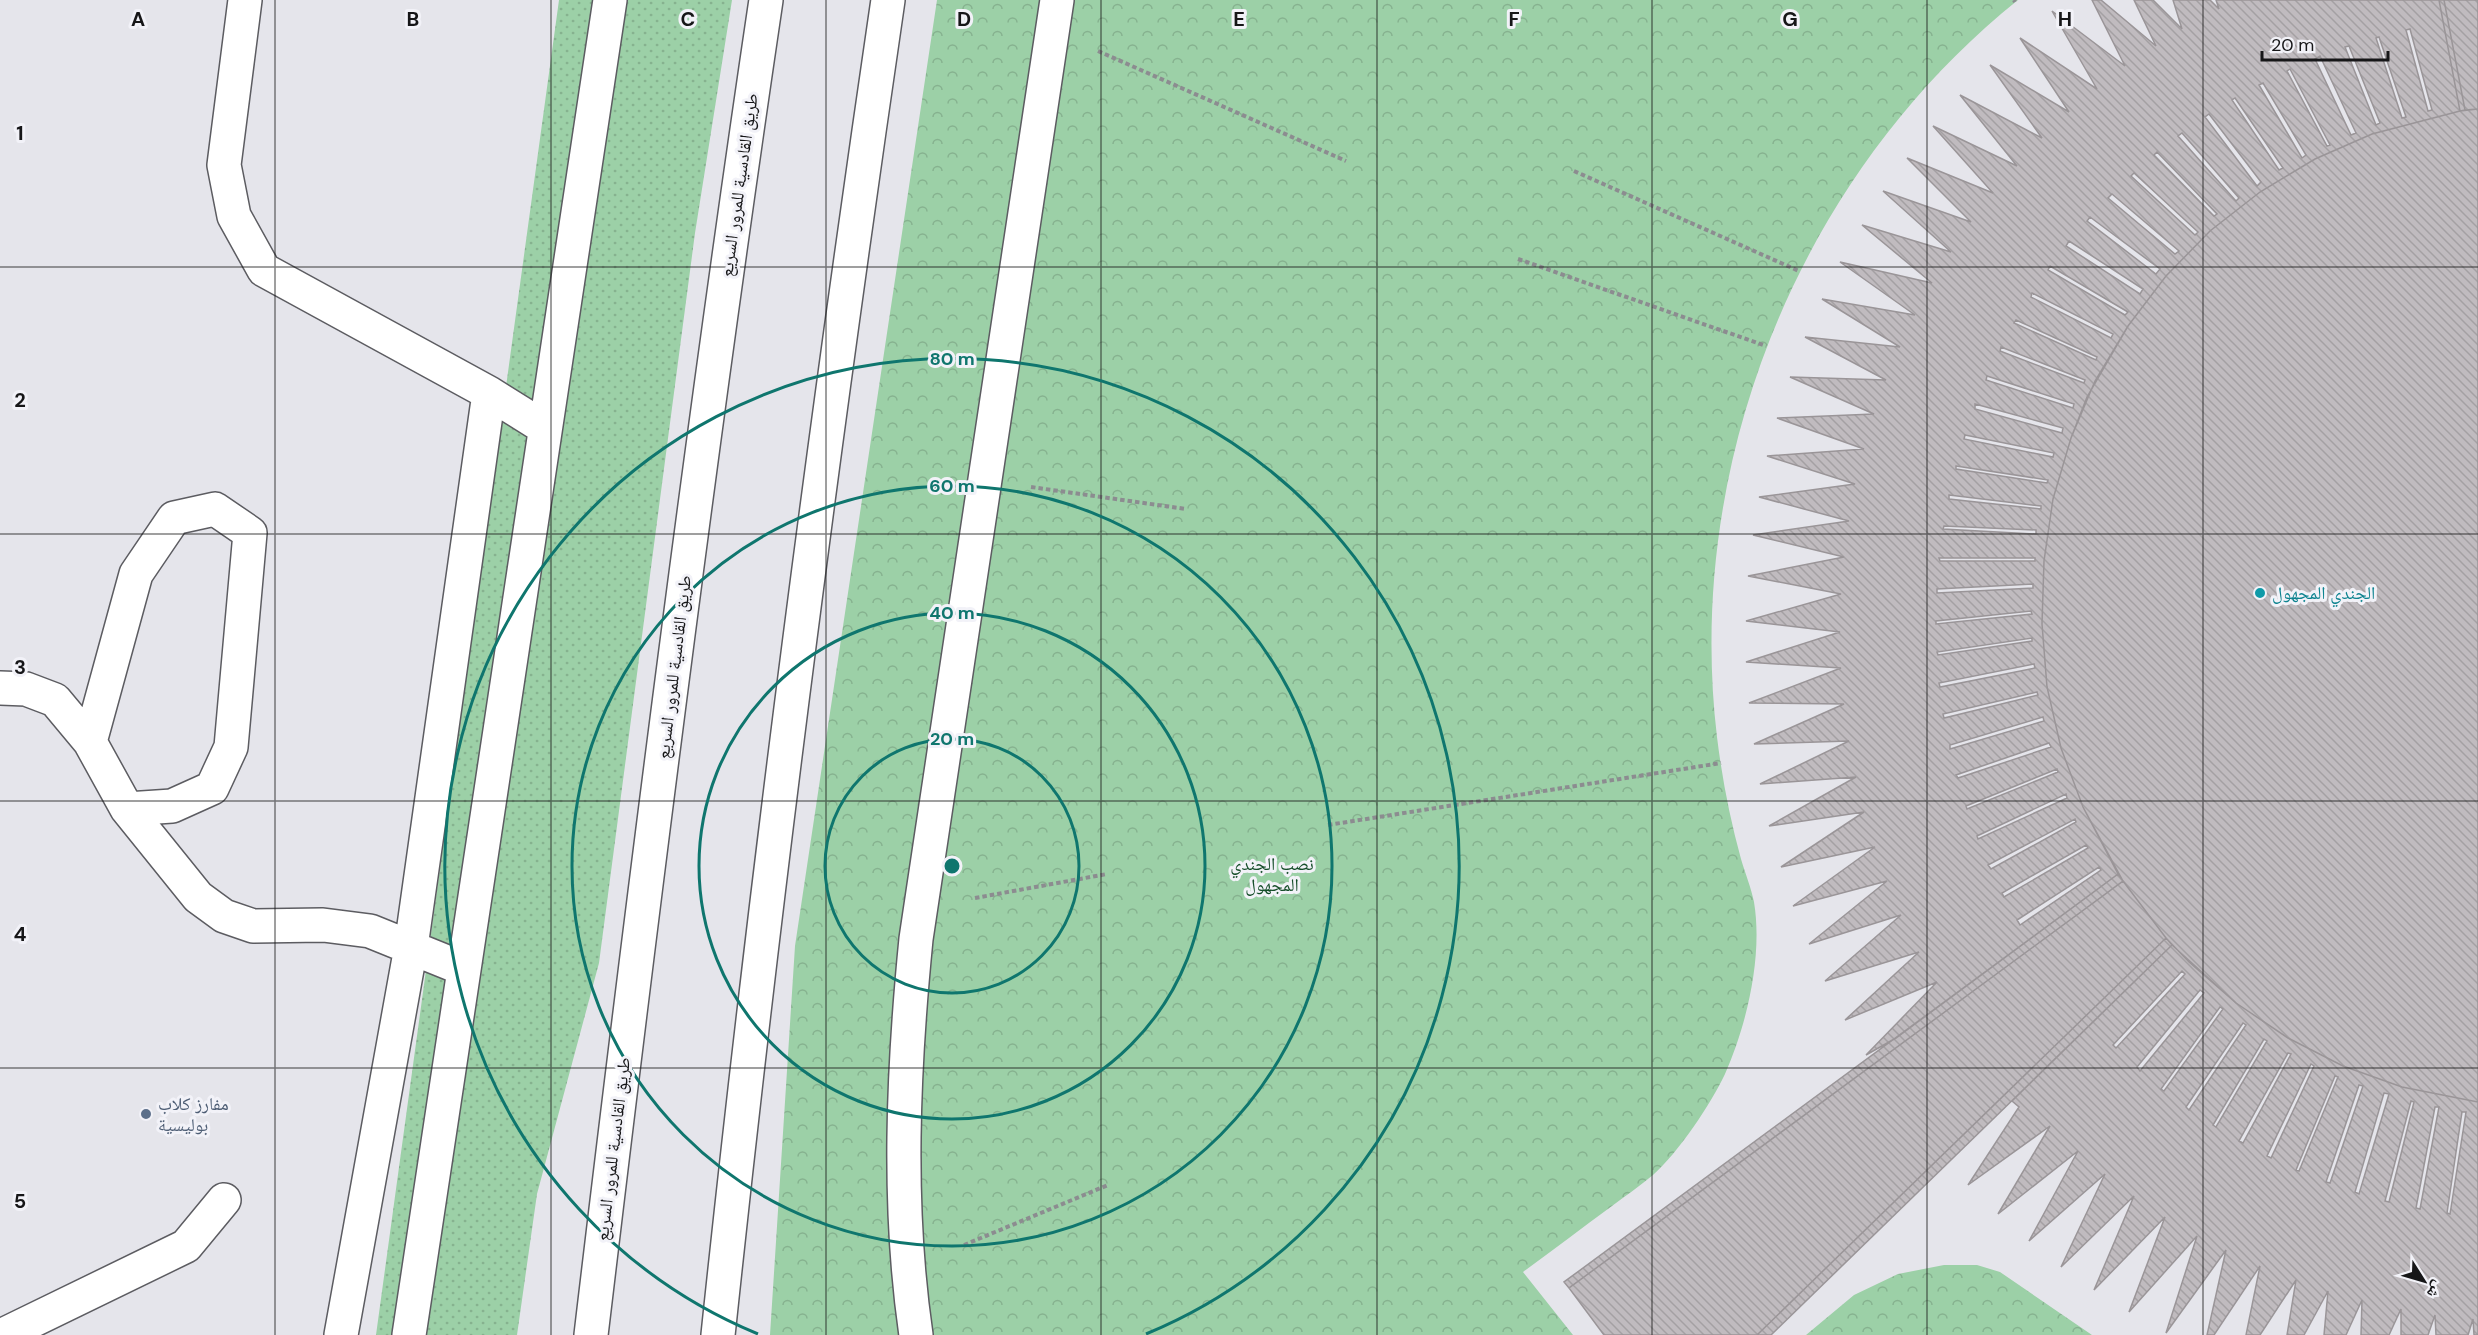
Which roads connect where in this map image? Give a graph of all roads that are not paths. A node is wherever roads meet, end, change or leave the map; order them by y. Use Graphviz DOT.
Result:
graph roads {
  1 [pos="245,0"];
  2 [pos="610,0"];
  3 [pos="766,0"];
  4 [pos="888,0"];
  5 [pos="1057,0"];
  6 [pos="489,393"];
  7 [pos="545,428"];
  8 [pos="0,688"];
  9 [pos="90,742"];
  10 [pos="127,809"];
  11 [pos="411,947"];
  12 [pos="464,969"];
  13 [pos="224,1200"];
  14 [pos="3,1335"];
  15 [pos="341,1335"];
  16 [pos="409,1335"];
  17 [pos="591,1335"];
  18 [pos="718,1335"];
  19 [pos="916,1335"];
  1 -- 6 [label="main road"];
  2 -- 7 [label="main road"];
  3 -- 17 [label="main road, طريق القادسية للمرور السريع"];
  4 -- 18 [label="main road"];
  5 -- 19 [label="main road"];
  6 -- 7 [label="main road"];
  6 -- 11 [label="main road"];
  7 -- 12 [label="main road"];
  8 -- 9 [label="main road"];
  9 -- 10 [label="main road"];
  9 -- 10 [label="main road"];
  10 -- 11 [label="main road"];
  11 -- 12 [label="main road"];
  11 -- 15 [label="main road"];
  12 -- 16 [label="main road"];
  13 -- 14 [label="main road"];
}
